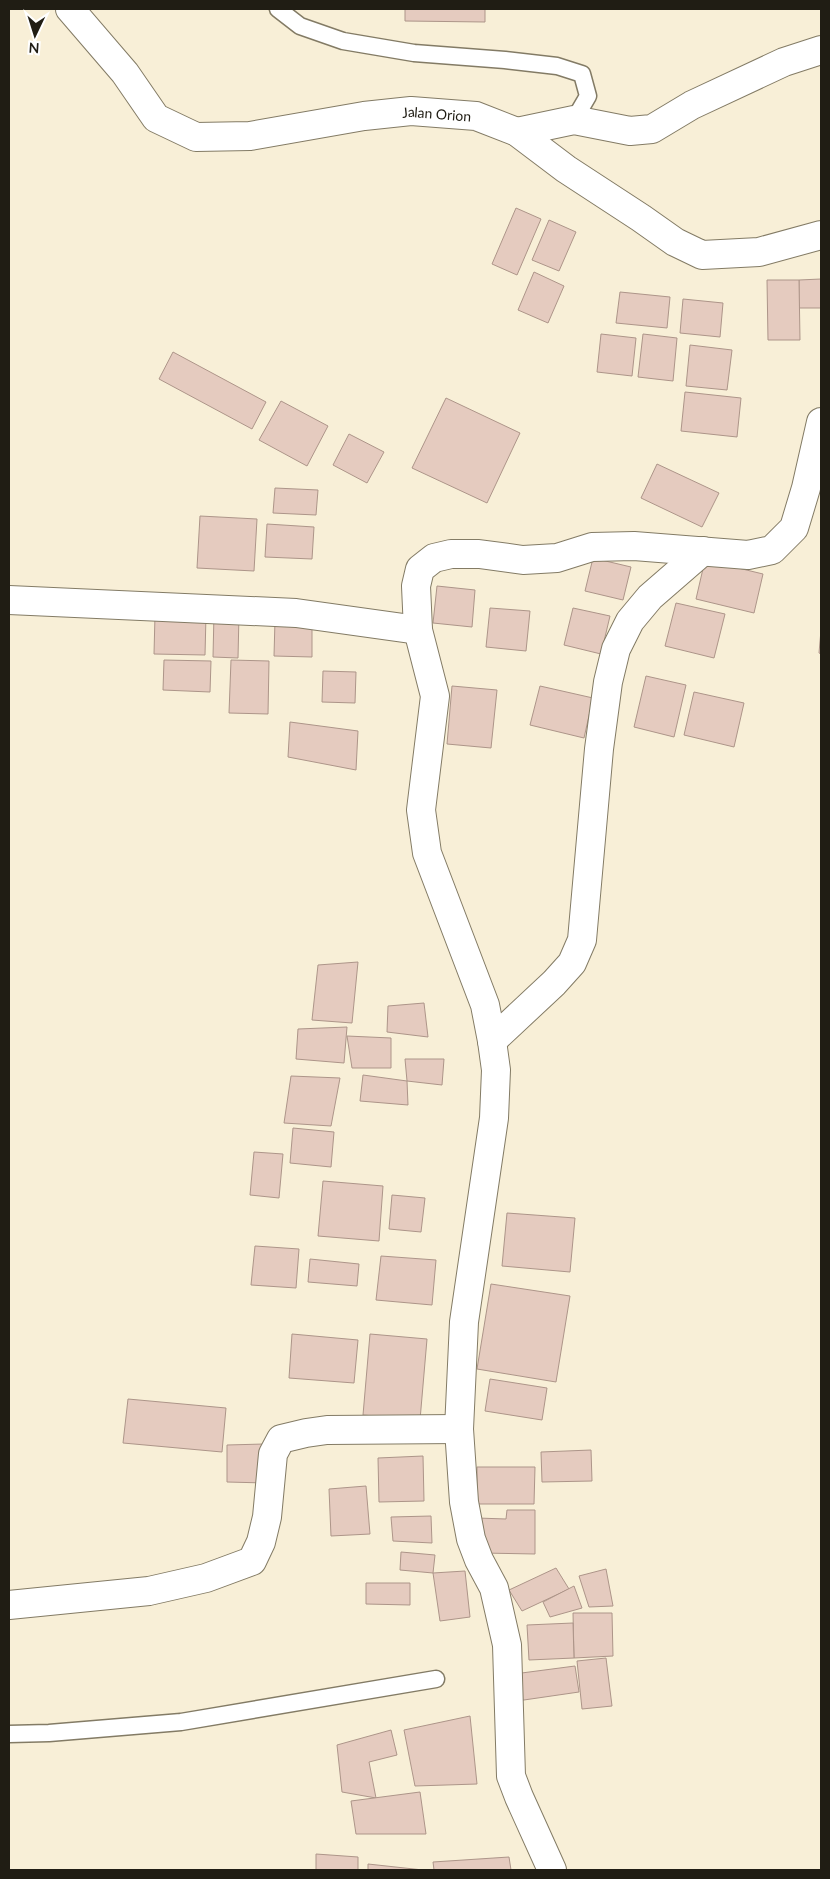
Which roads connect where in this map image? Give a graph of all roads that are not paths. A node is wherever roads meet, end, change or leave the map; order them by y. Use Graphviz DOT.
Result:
graph roads {
  1 [pos="70,9"];
  2 [pos="278,9"];
  3 [pos="821,50"];
  4 [pos="574,120"];
  5 [pos="517,132"];
  6 [pos="821,235"];
  7 [pos="821,422"];
  8 [pos="702,551"];
  9 [pos="9,600"];
  10 [pos="418,630"];
  11 [pos="492,1041"];
  12 [pos="459,1429"];
  13 [pos="9,1606"];
  14 [pos="436,1679"];
  15 [pos="9,1734"];
  16 [pos="552,1870"];
  1 -- 5 [label="main road, Jalan Orion"];
  2 -- 4 [label="lane"];
  3 -- 4 [label="main road"];
  4 -- 5 [label="main road"];
  5 -- 6 [label="main road, Jalan Orion"];
  7 -- 8 [label="main road"];
  8 -- 10 [label="main road"];
  8 -- 11 [label="main road"];
  9 -- 10 [label="main road"];
  10 -- 11 [label="main road"];
  11 -- 12 [label="main road"];
  12 -- 13 [label="main road"];
  12 -- 16 [label="main road"];
  14 -- 15 [label="lane"];
}
